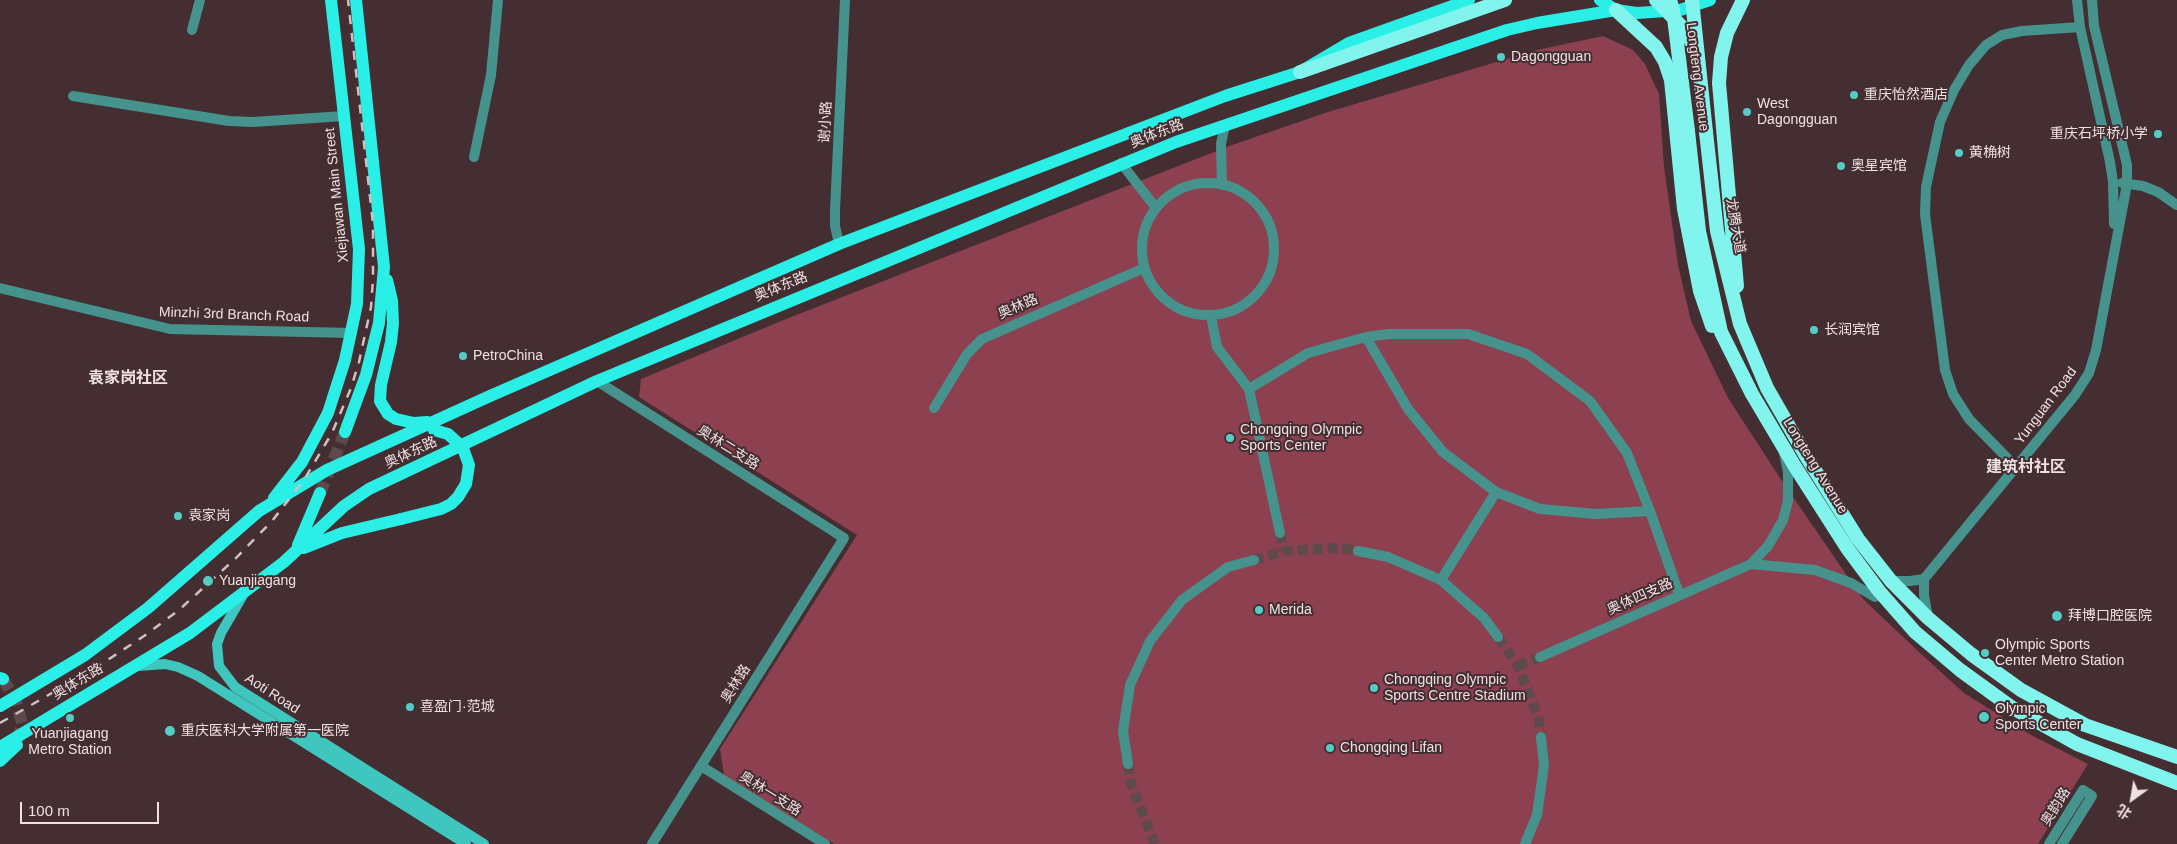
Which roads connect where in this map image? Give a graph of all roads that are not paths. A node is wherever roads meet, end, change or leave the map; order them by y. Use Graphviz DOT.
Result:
graph roads {
  1 [pos="200,0"];
  2 [pos="331,0"];
  3 [pos="356,0"];
  4 [pos="498,0"];
  5 [pos="845,0"];
  6 [pos="1469,0"];
  7 [pos="1505,0"];
  8 [pos="1600,0"];
  9 [pos="1656,0"];
  10 [pos="1670,0"];
  11 [pos="1692,0"];
  12 [pos="1710,0"];
  13 [pos="1743,0"];
  14 [pos="2077,0"];
  15 [pos="2092,0"];
  16 [pos="1616,10"];
  17 [pos="2080,27"];
  18 [pos="192,30"];
  19 [pos="1698,53"];
  20 [pos="1300,72"];
  21 [pos="73,96"];
  22 [pos="344,116"];
  23 [pos="1225,126"];
  24 [pos="1706,132"];
  25 [pos="474,157"];
  26 [pos="1121,164"];
  27 [pos="2113,182"];
  28 [pos="2126,184"];
  29 [pos="1222,185"];
  30 [pos="2177,206"];
  31 [pos="1156,208"];
  32 [pos="840,244"];
  33 [pos="2115,245"];
  34 [pos="384,267"];
  35 [pos="1144,268"];
  36 [pos="0,288"];
  37 [pos="1211,316"];
  38 [pos="1740,324"];
  39 [pos="352,333"];
  40 [pos="1366,337"];
  41 [pos="596,381"];
  42 [pos="1249,389"];
  43 [pos="934,408"];
  44 [pos="435,425"];
  45 [pos="345,432"];
  46 [pos="1782,445"];
  47 [pos="2016,467"];
  48 [pos="1788,472"];
  49 [pos="1496,492"];
  50 [pos="320,493"];
  51 [pos="259,511"];
  52 [pos="1650,511"];
  53 [pos="1280,533"];
  54 [pos="844,538"];
  55 [pos="1358,551"];
  56 [pos="295,552"];
  57 [pos="1254,560"];
  58 [pos="1751,564"];
  59 [pos="1924,579"];
  60 [pos="1441,580"];
  61 [pos="1891,580"];
  62 [pos="1679,594"];
  63 [pos="243,595"];
  64 [pos="1875,597"];
  65 [pos="1928,618"];
  66 [pos="1915,632"];
  67 [pos="1498,637"];
  68 [pos="1540,657"];
  69 [pos="133,667"];
  70 [pos="0,706"];
  71 [pos="25,731"];
  72 [pos="1541,737"];
  73 [pos="0,742"];
  74 [pos="17,745"];
  75 [pos="0,747"];
  76 [pos="2177,757"];
  77 [pos="0,761"];
  78 [pos="1128,764"];
  79 [pos="701,766"];
  80 [pos="2177,783"];
  81 [pos="480,843"];
  82 [pos="466,844"];
  83 [pos="652,844"];
  84 [pos="825,844"];
  85 [pos="1525,844"];
  86 [pos="2049,844"];
  87 [pos="2062,844"];
  1 -- 18 [label="street"];
  2 -- 22 [label="main road, Xiejiawan Main Street"];
  3 -- 34 [label="main road"];
  4 -- 25 [label="street"];
  5 -- 32 [label="street, 谢小路"];
  6 -- 20 [label="main road, 奥体东路"];
  7 -- 20 [label="highway"];
  8 -- 16 [label="main road"];
  9 -- 19 [label="highway, bridge"];
  10 -- 46 [label="highway, Longteng Avenue, bridge"];
  11 -- 19 [label="highway, Longteng Avenue, bridge"];
  12 -- 16 [label="main road"];
  13 -- 38 [label="highway"];
  14 -- 17 [label="street, Yunguan Road"];
  15 -- 28 [label="street, Yunguan Road"];
  16 -- 23 [label="main road, 奥体东路"];
  16 -- 48 [label="highway"];
  17 -- 27 [label="street, Yunguan Road"];
  17 -- 47 [label="street"];
  19 -- 24 [label="highway, Longteng Avenue, bridge"];
  20 -- 32 [label="main road, 奥体东路"];
  21 -- 22 [label="street"];
  22 -- 39 [label="main road, Xiejiawan Main Street"];
  23 -- 26 [label="main road, 奥体东路"];
  23 -- 29 [label="street"];
  24 -- 38 [label="highway, 龙腾大道"];
  26 -- 31 [label="street"];
  26 -- 41 [label="main road, 奥体东路"];
  27 -- 28 [label="street"];
  27 -- 33 [label="street, Yunguan Road"];
  28 -- 30 [label="street"];
  28 -- 33 [label="street, Yunguan Road"];
  29 -- 31 [label="street"];
  29 -- 37 [label="street"];
  31 -- 35 [label="street"];
  32 -- 44 [label="main road, 奥体东路"];
  33 -- 47 [label="street, Yunguan Road"];
  34 -- 44 [label="main road"];
  34 -- 45 [label="main road"];
  35 -- 37 [label="street"];
  35 -- 43 [label="street, 奥林路"];
  36 -- 39 [label="street, Minzhi 3rd Branch Road"];
  37 -- 42 [label="street"];
  38 -- 61 [label="highway, Longteng Avenue"];
  39 -- 51 [label="main road, Xiejiawan Main Street"];
  40 -- 42 [label="street"];
  40 -- 49 [label="street"];
  40 -- 52 [label="street"];
  41 -- 54 [label="street, 奥林二支路"];
  41 -- 56 [label="main road, 奥体东路"];
  42 -- 53 [label="street"];
  44 -- 51 [label="main road, 奥体东路"];
  44 -- 56 [label="main road, bridge"];
  46 -- 48 [label="street"];
  46 -- 66 [label="highway, Longteng Avenue"];
  47 -- 59 [label="street, Yunguan Road"];
  48 -- 58 [label="street"];
  48 -- 64 [label="highway"];
  49 -- 52 [label="street"];
  49 -- 60 [label="street"];
  50 -- 56 [label="main road"];
  51 -- 70 [label="main road, 奥体东路"];
  52 -- 62 [label="street"];
  54 -- 79 [label="street, 奥林路"];
  55 -- 60 [label="street"];
  56 -- 63 [label="main road, 奥体东路"];
  57 -- 78 [label="street"];
  58 -- 62 [label="street, 奥体四支路"];
  58 -- 64 [label="street"];
  59 -- 61 [label="street"];
  59 -- 65 [label="street"];
  60 -- 67 [label="street"];
  61 -- 65 [label="highway, Longteng Avenue"];
  62 -- 68 [label="street, 奥体四支路"];
  63 -- 69 [label="main road, 奥体东路"];
  63 -- 81 [label="main road, Aoti Road"];
  64 -- 66 [label="highway"];
  65 -- 76 [label="highway, Longteng Avenue"];
  66 -- 80 [label="highway, Longteng Avenue"];
  69 -- 71 [label="main road, 奥体东路"];
  69 -- 82 [label="main road, Aoti Road"];
  71 -- 73 [label="main road"];
  71 -- 75 [label="main road"];
  72 -- 85 [label="street"];
  74 -- 77 [label="main road"];
  79 -- 83 [label="street, 奥林路"];
  79 -- 84 [label="street, 奥林一支路"];
  86 -- 87 [label="street, 奥韵路"];
}
